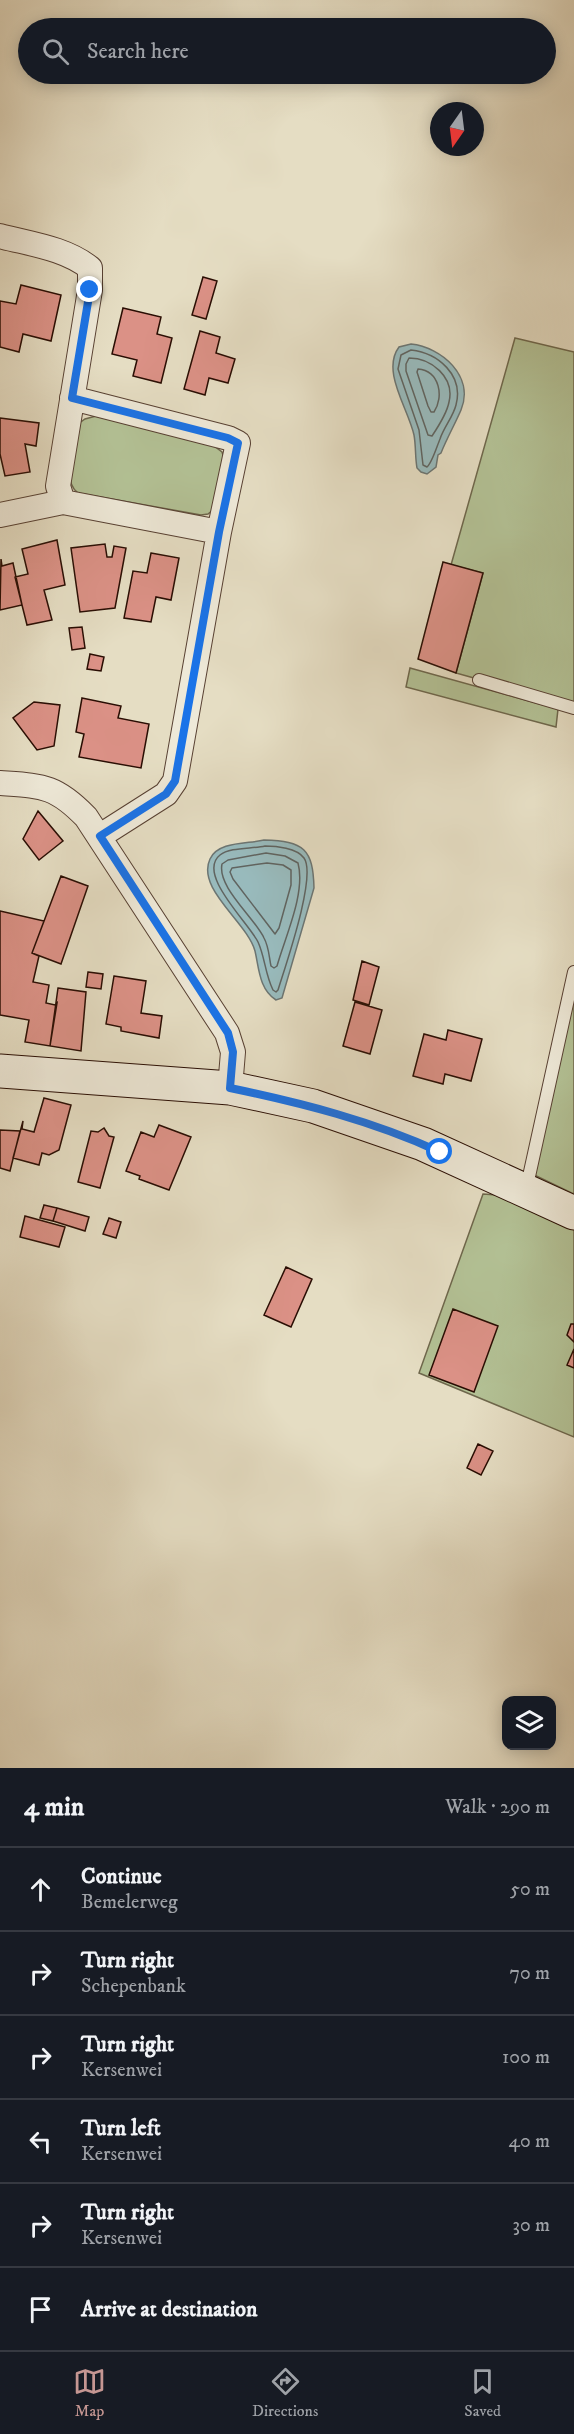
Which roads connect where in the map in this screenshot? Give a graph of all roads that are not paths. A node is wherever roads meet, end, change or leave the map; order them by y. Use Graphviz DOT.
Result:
graph roads {
  1 [pos="0,236"];
  2 [pos="72,398"];
  3 [pos="63,502"];
  4 [pos="0,514"];
  5 [pos="219,532"];
  6 [pos="480,680"];
  7 [pos="574,708"];
  8 [pos="0,783"];
  9 [pos="100,836"];
  10 [pos="574,972"];
  11 [pos="0,1071"];
  12 [pos="230,1088"];
  13 [pos="526,1190"];
  14 [pos="574,1213"];
  1 -- 2 [label="street"];
  2 -- 3 [label="street"];
  2 -- 5 [label="street"];
  3 -- 4 [label="street"];
  3 -- 5 [label="street"];
  5 -- 9 [label="street"];
  6 -- 7 [label="lane"];
  8 -- 9 [label="street"];
  9 -- 12 [label="street"];
  10 -- 13 [label="lane"];
  11 -- 12 [label="street"];
  12 -- 13 [label="street"];
  13 -- 14 [label="street"];
}
